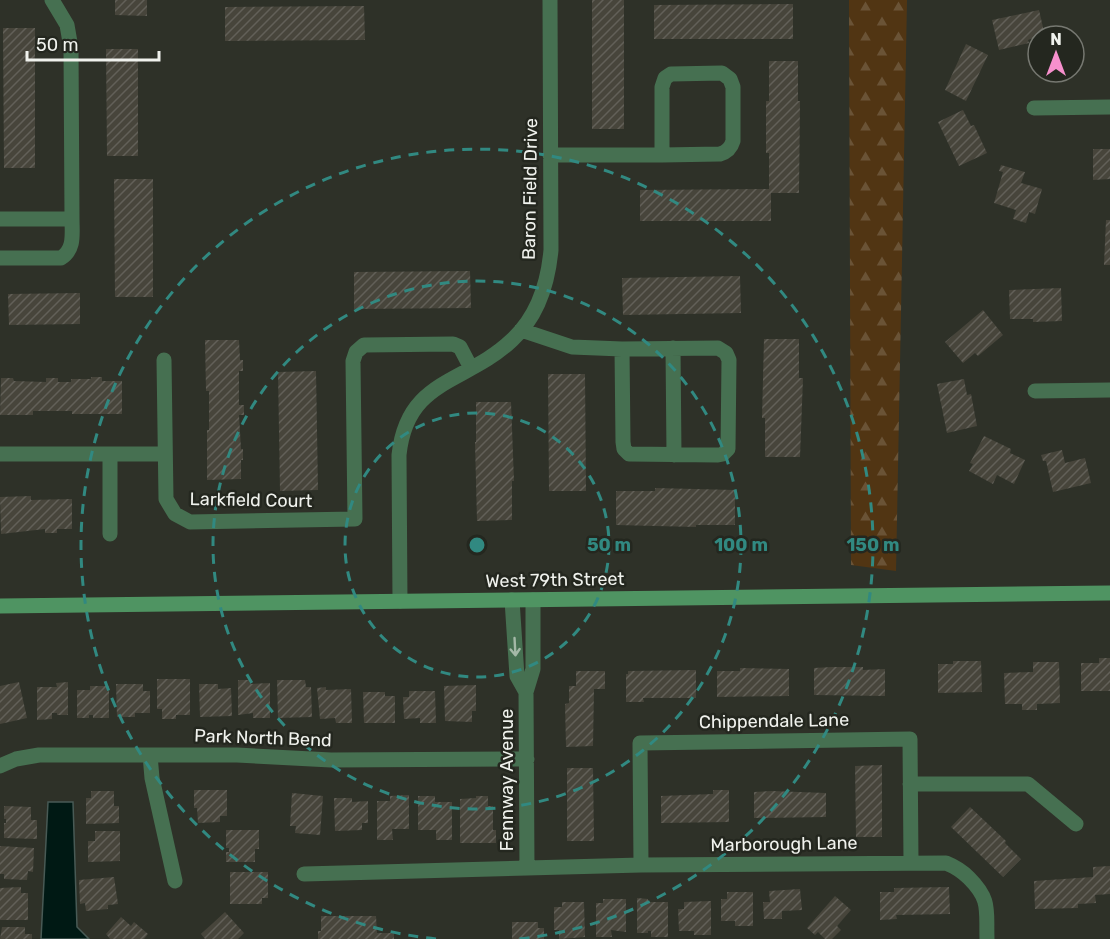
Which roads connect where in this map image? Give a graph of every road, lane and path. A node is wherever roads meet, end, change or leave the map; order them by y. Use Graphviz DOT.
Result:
graph roads {
  1 [pos="52,0"];
  2 [pos="550,0"];
  3 [pos="1110,107"];
  4 [pos="1035,108"];
  5 [pos="550,155"];
  6 [pos="662,155"];
  7 [pos="0,219"];
  8 [pos="72,219"];
  9 [pos="0,258"];
  10 [pos="521,330"];
  11 [pos="673,348"];
  12 [pos="622,349"];
  13 [pos="164,360"];
  14 [pos="471,368"];
  15 [pos="1110,390"];
  16 [pos="1035,391"];
  17 [pos="0,454"];
  18 [pos="110,454"];
  19 [pos="165,454"];
  20 [pos="674,455"];
  21 [pos="110,534"];
  22 [pos="1110,593"];
  23 [pos="512,600"];
  24 [pos="533,600"];
  25 [pos="400,602"];
  26 [pos="0,606"];
  27 [pos="526,692"];
  28 [pos="150,755"];
  29 [pos="527,759"];
  30 [pos="0,766"];
  31 [pos="910,784"];
  32 [pos="1076,824"];
  33 [pos="911,862"];
  34 [pos="641,866"];
  35 [pos="527,868"];
  36 [pos="304,874"];
  37 [pos="175,881"];
  38 [pos="987,939"];
  1 -- 8 [label="street"];
  2 -- 5 [label="street, Baron Field Drive"];
  3 -- 4 [label="street"];
  5 -- 6 [label="street"];
  5 -- 10 [label="street, Baron Field Drive"];
  6 -- 6 [label="street"];
  7 -- 8 [label="street"];
  8 -- 9 [label="street"];
  10 -- 12 [label="street"];
  10 -- 14 [label="street, Baron Field Drive"];
  11 -- 12 [label="street"];
  11 -- 20 [label="street"];
  11 -- 20 [label="street"];
  12 -- 20 [label="street"];
  13 -- 19 [label="street, Larkfield Court"];
  14 -- 19 [label="street, Larkfield Court"];
  14 -- 25 [label="street, Baron Field Drive"];
  15 -- 16 [label="street"];
  17 -- 18 [label="street"];
  18 -- 19 [label="street"];
  18 -- 21 [label="street"];
  22 -- 24 [label="main road, West 79th Street"];
  23 -- 24 [label="main road, West 79th Street"];
  23 -- 25 [label="main road, West 79th Street"];
  23 -- 27 [label="street, Fennway Avenue, one-way"];
  24 -- 27 [label="street, Fennway Avenue"];
  25 -- 26 [label="main road, West 79th Street"];
  27 -- 29 [label="street, Fennway Avenue"];
  28 -- 29 [label="street, Park North Bend"];
  28 -- 30 [label="street, Park North Bend"];
  28 -- 37 [label="street"];
  29 -- 35 [label="street, Fennway Avenue"];
  31 -- 32 [label="street"];
  31 -- 33 [label="street, Chippendale Lane"];
  31 -- 34 [label="street, Chippendale Lane"];
  33 -- 34 [label="street, Marborough Lane"];
  33 -- 38 [label="street, Marborough Lane"];
  34 -- 35 [label="street, Marborough Lane"];
  35 -- 36 [label="street, Marborough Lane"];
}
